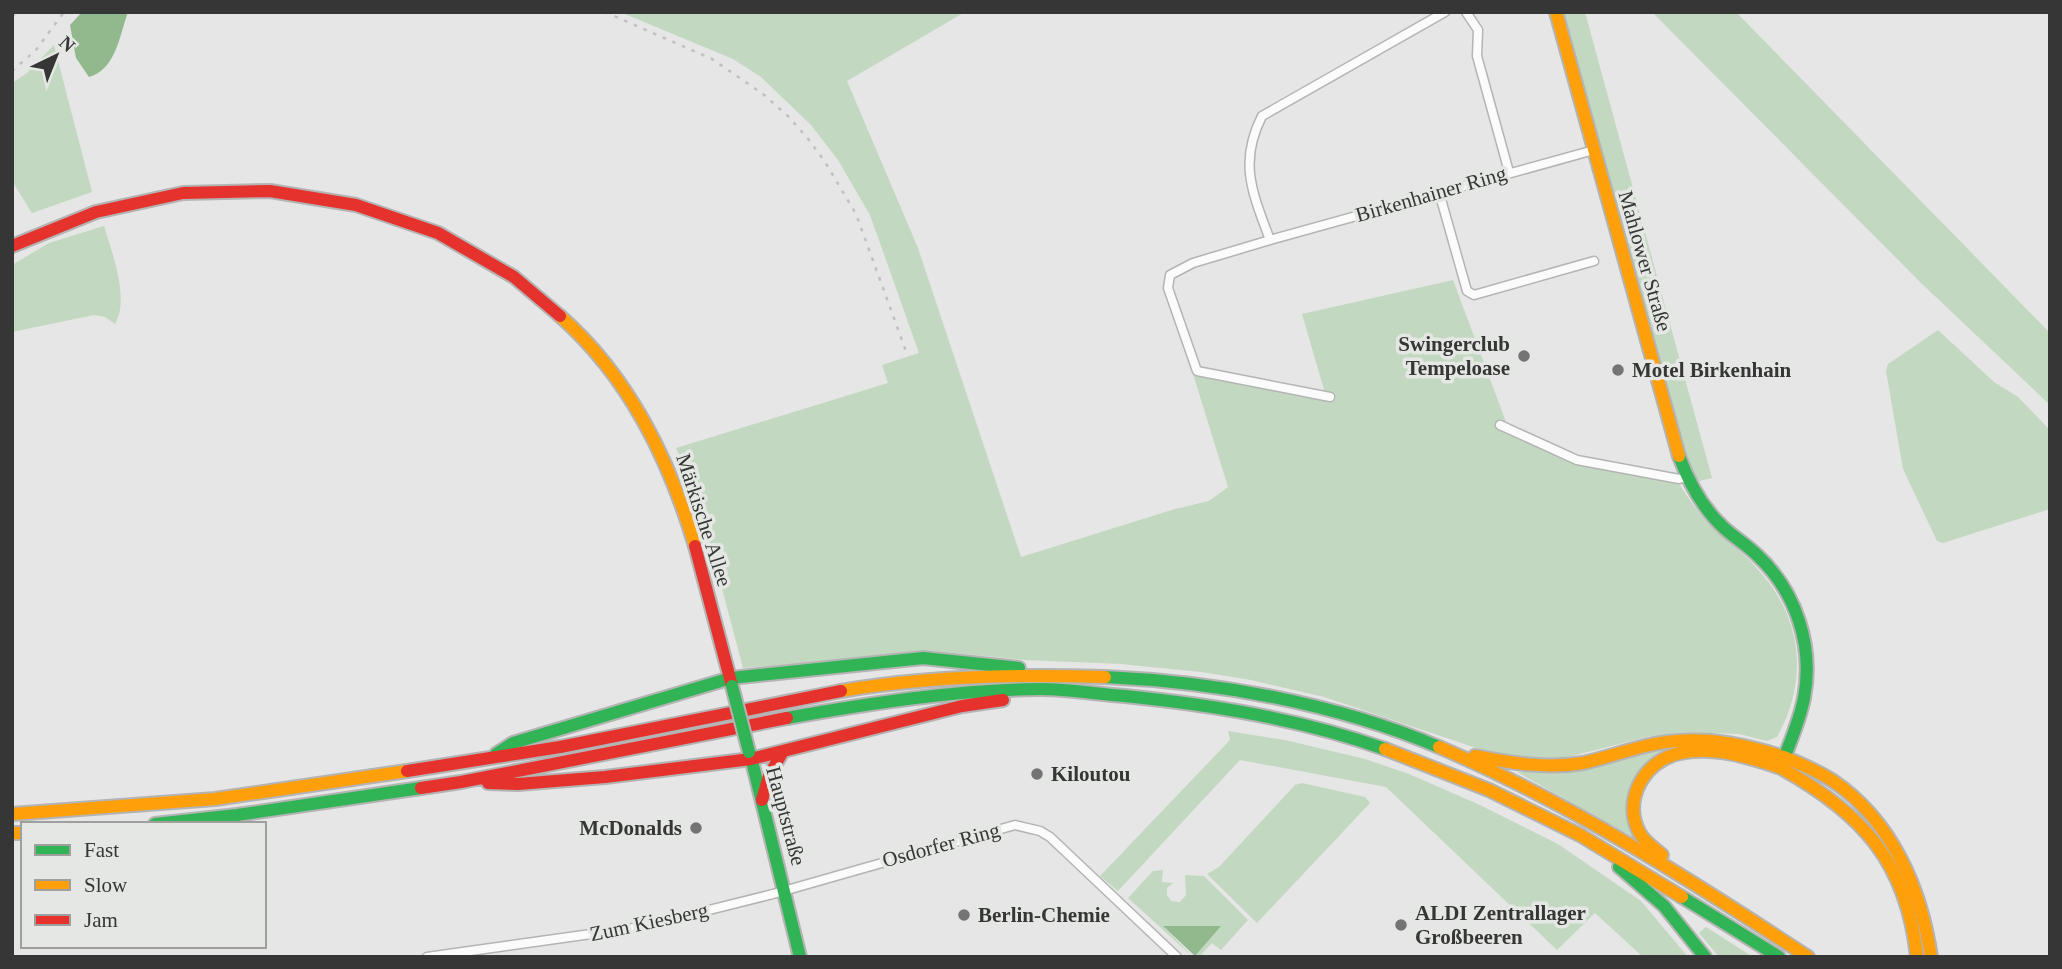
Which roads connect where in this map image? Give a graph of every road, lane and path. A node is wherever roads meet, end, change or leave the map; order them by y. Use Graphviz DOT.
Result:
graph roads {
  1 [pos="1445,12"];
  2 [pos="1466,12"];
  3 [pos="1556,12"];
  4 [pos="1594,150"];
  5 [pos="1509,172"];
  6 [pos="1439,192"];
  7 [pos="1270,240"];
  8 [pos="12,246"];
  9 [pos="1594,261"];
  10 [pos="1330,397"];
  11 [pos="1500,425"];
  12 [pos="1686,477"];
  13 [pos="1041,674"];
  14 [pos="732,682"];
  15 [pos="1082,692"];
  16 [pos="1447,750"];
  17 [pos="783,751"];
  18 [pos="750,756"];
  19 [pos="491,757"];
  20 [pos="1782,763"];
  21 [pos="461,782"];
  22 [pos="762,800"];
  23 [pos="12,814"];
  24 [pos="173,822"];
  25 [pos="1580,835"];
  26 [pos="1689,880"];
  27 [pos="785,890"];
  28 [pos="427,957"];
  29 [pos="800,957"];
  30 [pos="1177,957"];
  31 [pos="1705,957"];
  32 [pos="1779,957"];
  33 [pos="1808,957"];
  34 [pos="1917,957"];
  35 [pos="1931,957"];
  1 -- 7 [label="street"];
  2 -- 5 [label="street"];
  3 -- 4 [label="main road, Mahlower Straße"];
  4 -- 5 [label="street, Birkenhainer Ring"];
  4 -- 12 [label="main road, Mahlower Straße"];
  5 -- 6 [label="street, Birkenhainer Ring"];
  6 -- 7 [label="street, Birkenhainer Ring"];
  6 -- 9 [label="street"];
  7 -- 10 [label="street, Birkenhainer Ring"];
  8 -- 14 [label="main road, Märkische Allee"];
  11 -- 12 [label="street"];
  12 -- 20 [label="main road, Mahlower Straße"];
  13 -- 14 [label="main road"];
  13 -- 16 [label="main road"];
  13 -- 19 [label="main road"];
  14 -- 18 [label="main road, Hauptstraße, bridge"];
  14 -- 19 [label="main road"];
  15 -- 17 [label="main road"];
  15 -- 21 [label="main road"];
  15 -- 25 [label="main road"];
  16 -- 20 [label="main road"];
  16 -- 26 [label="main road"];
  17 -- 18 [label="main road"];
  17 -- 22 [label="main road"];
  18 -- 21 [label="main road"];
  18 -- 22 [label="main road, Hauptstraße"];
  19 -- 23 [label="main road"];
  20 -- 26 [label="main road"];
  20 -- 34 [label="main road"];
  20 -- 35 [label="main road"];
  21 -- 24 [label="main road"];
  22 -- 27 [label="main road, Hauptstraße"];
  25 -- 31 [label="main road"];
  25 -- 32 [label="main road"];
  26 -- 33 [label="main road"];
  27 -- 28 [label="street, Zum Kiesberg"];
  27 -- 29 [label="main road, Hauptstraße"];
  27 -- 30 [label="street, Osdorfer Ring"];
}
